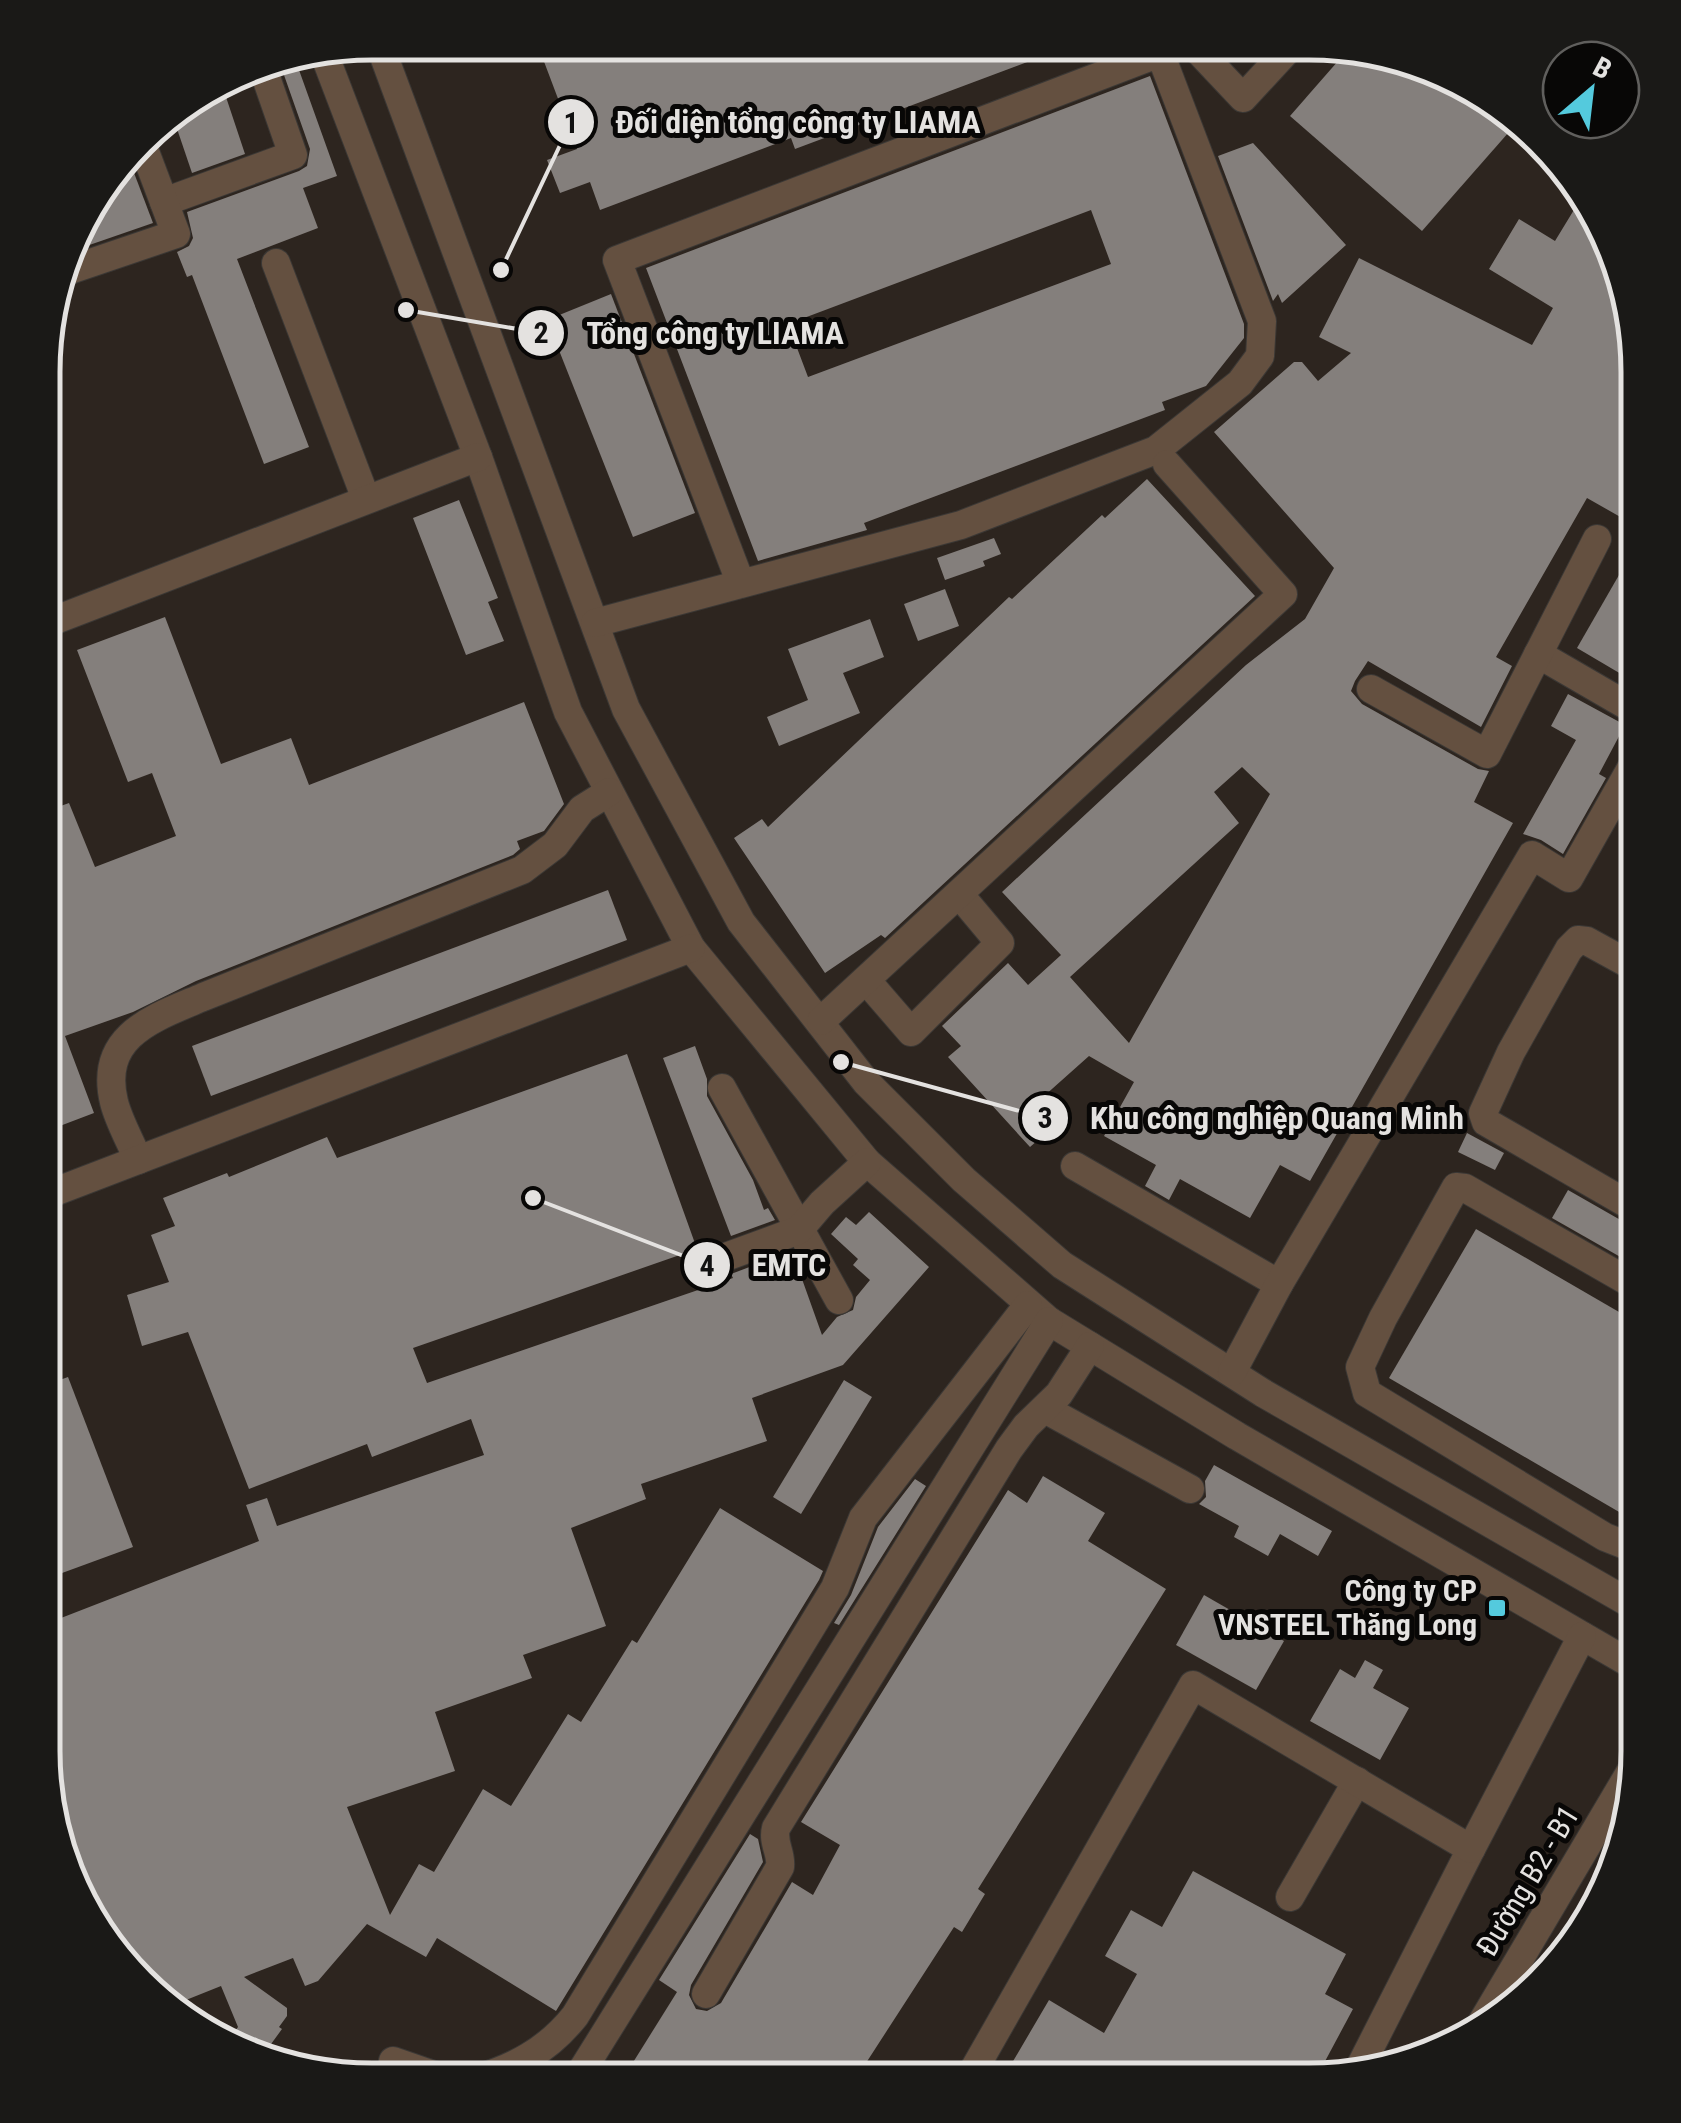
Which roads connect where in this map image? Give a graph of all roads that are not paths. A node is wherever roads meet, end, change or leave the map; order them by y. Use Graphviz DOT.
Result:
graph roads {
  1 [pos="1139,60"];
  2 [pos="1163,60"];
  3 [pos="1208,60"];
  4 [pos="1278,60"];
  5 [pos="387,61"];
  6 [pos="329,64"];
  7 [pos="268,79"];
  8 [pos="147,156"];
  9 [pos="164,202"];
  10 [pos="276,263"];
  11 [pos="79,267"];
  12 [pos="478,457"];
  13 [pos="1167,464"];
  14 [pos="366,499"];
  15 [pos="1598,539"];
  16 [pos="740,584"];
  17 [pos="60,618"];
  18 [pos="595,623"];
  19 [pos="1538,654"];
  20 [pos="1372,689"];
  21 [pos="1621,702"];
  22 [pos="1621,786"];
  23 [pos="610,792"];
  24 [pos="959,894"];
  25 [pos="691,948"];
  26 [pos="1621,959"];
  27 [pos="866,980"];
  28 [pos="821,1021"];
  29 [pos="722,1088"];
  30 [pos="138,1160"];
  31 [pos="867,1162"];
  32 [pos="1075,1166"];
  33 [pos="60,1190"];
  34 [pos="1620,1200"];
  35 [pos="799,1230"];
  36 [pos="712,1262"];
  37 [pos="1620,1277"];
  38 [pos="1280,1284"];
  39 [pos="839,1300"];
  40 [pos="1038,1313"];
  41 [pos="1090,1346"];
  42 [pos="1232,1372"];
  43 [pos="1045,1409"];
  44 [pos="1190,1488"];
  45 [pos="1620,1543"];
  46 [pos="1620,1598"];
  47 [pos="1582,1636"];
  48 [pos="1620,1658"];
  49 [pos="1356,1781"];
  50 [pos="1617,1793"];
  51 [pos="1472,1849"];
  52 [pos="1290,1896"];
  53 [pos="706,1994"];
  54 [pos="1495,2001"];
  55 [pos="1365,2058"];
  56 [pos="393,2061"];
  57 [pos="396,2062"];
  58 [pos="521,2062"];
  59 [pos="587,2062"];
  60 [pos="978,2062"];
  1 -- 16 [label="street"];
  2 -- 16 [label="street"];
  3 -- 4 [label="street"];
  5 -- 18 [label="street"];
  6 -- 12 [label="street"];
  7 -- 9 [label="street"];
  8 -- 9 [label="street"];
  9 -- 11 [label="street"];
  10 -- 14 [label="street"];
  12 -- 14 [label="street"];
  12 -- 23 [label="street"];
  13 -- 24 [label="street"];
  14 -- 17 [label="street"];
  15 -- 19 [label="street"];
  16 -- 18 [label="street"];
  18 -- 28 [label="street"];
  19 -- 20 [label="street"];
  19 -- 21 [label="street"];
  22 -- 38 [label="street"];
  23 -- 25 [label="street"];
  23 -- 30 [label="street"];
  24 -- 27 [label="street"];
  24 -- 27 [label="street"];
  25 -- 30 [label="street"];
  25 -- 31 [label="street"];
  26 -- 34 [label="street"];
  27 -- 28 [label="street"];
  28 -- 42 [label="street"];
  29 -- 35 [label="street"];
  30 -- 33 [label="street"];
  31 -- 35 [label="street"];
  31 -- 40 [label="street"];
  32 -- 38 [label="street"];
  35 -- 36 [label="street"];
  35 -- 39 [label="street"];
  37 -- 45 [label="street"];
  38 -- 42 [label="street"];
  40 -- 41 [label="street"];
  40 -- 58 [label="street"];
  40 -- 59 [label="street"];
  41 -- 43 [label="street"];
  41 -- 47 [label="street"];
  42 -- 46 [label="street"];
  43 -- 44 [label="street"];
  43 -- 53 [label="street"];
  47 -- 48 [label="street"];
  47 -- 51 [label="street"];
  49 -- 51 [label="street"];
  49 -- 52 [label="street"];
  49 -- 60 [label="street"];
  50 -- 54 [label="street, Đường B2 - B1"];
  51 -- 55 [label="street"];
  56 -- 57 [label="street"];
}
